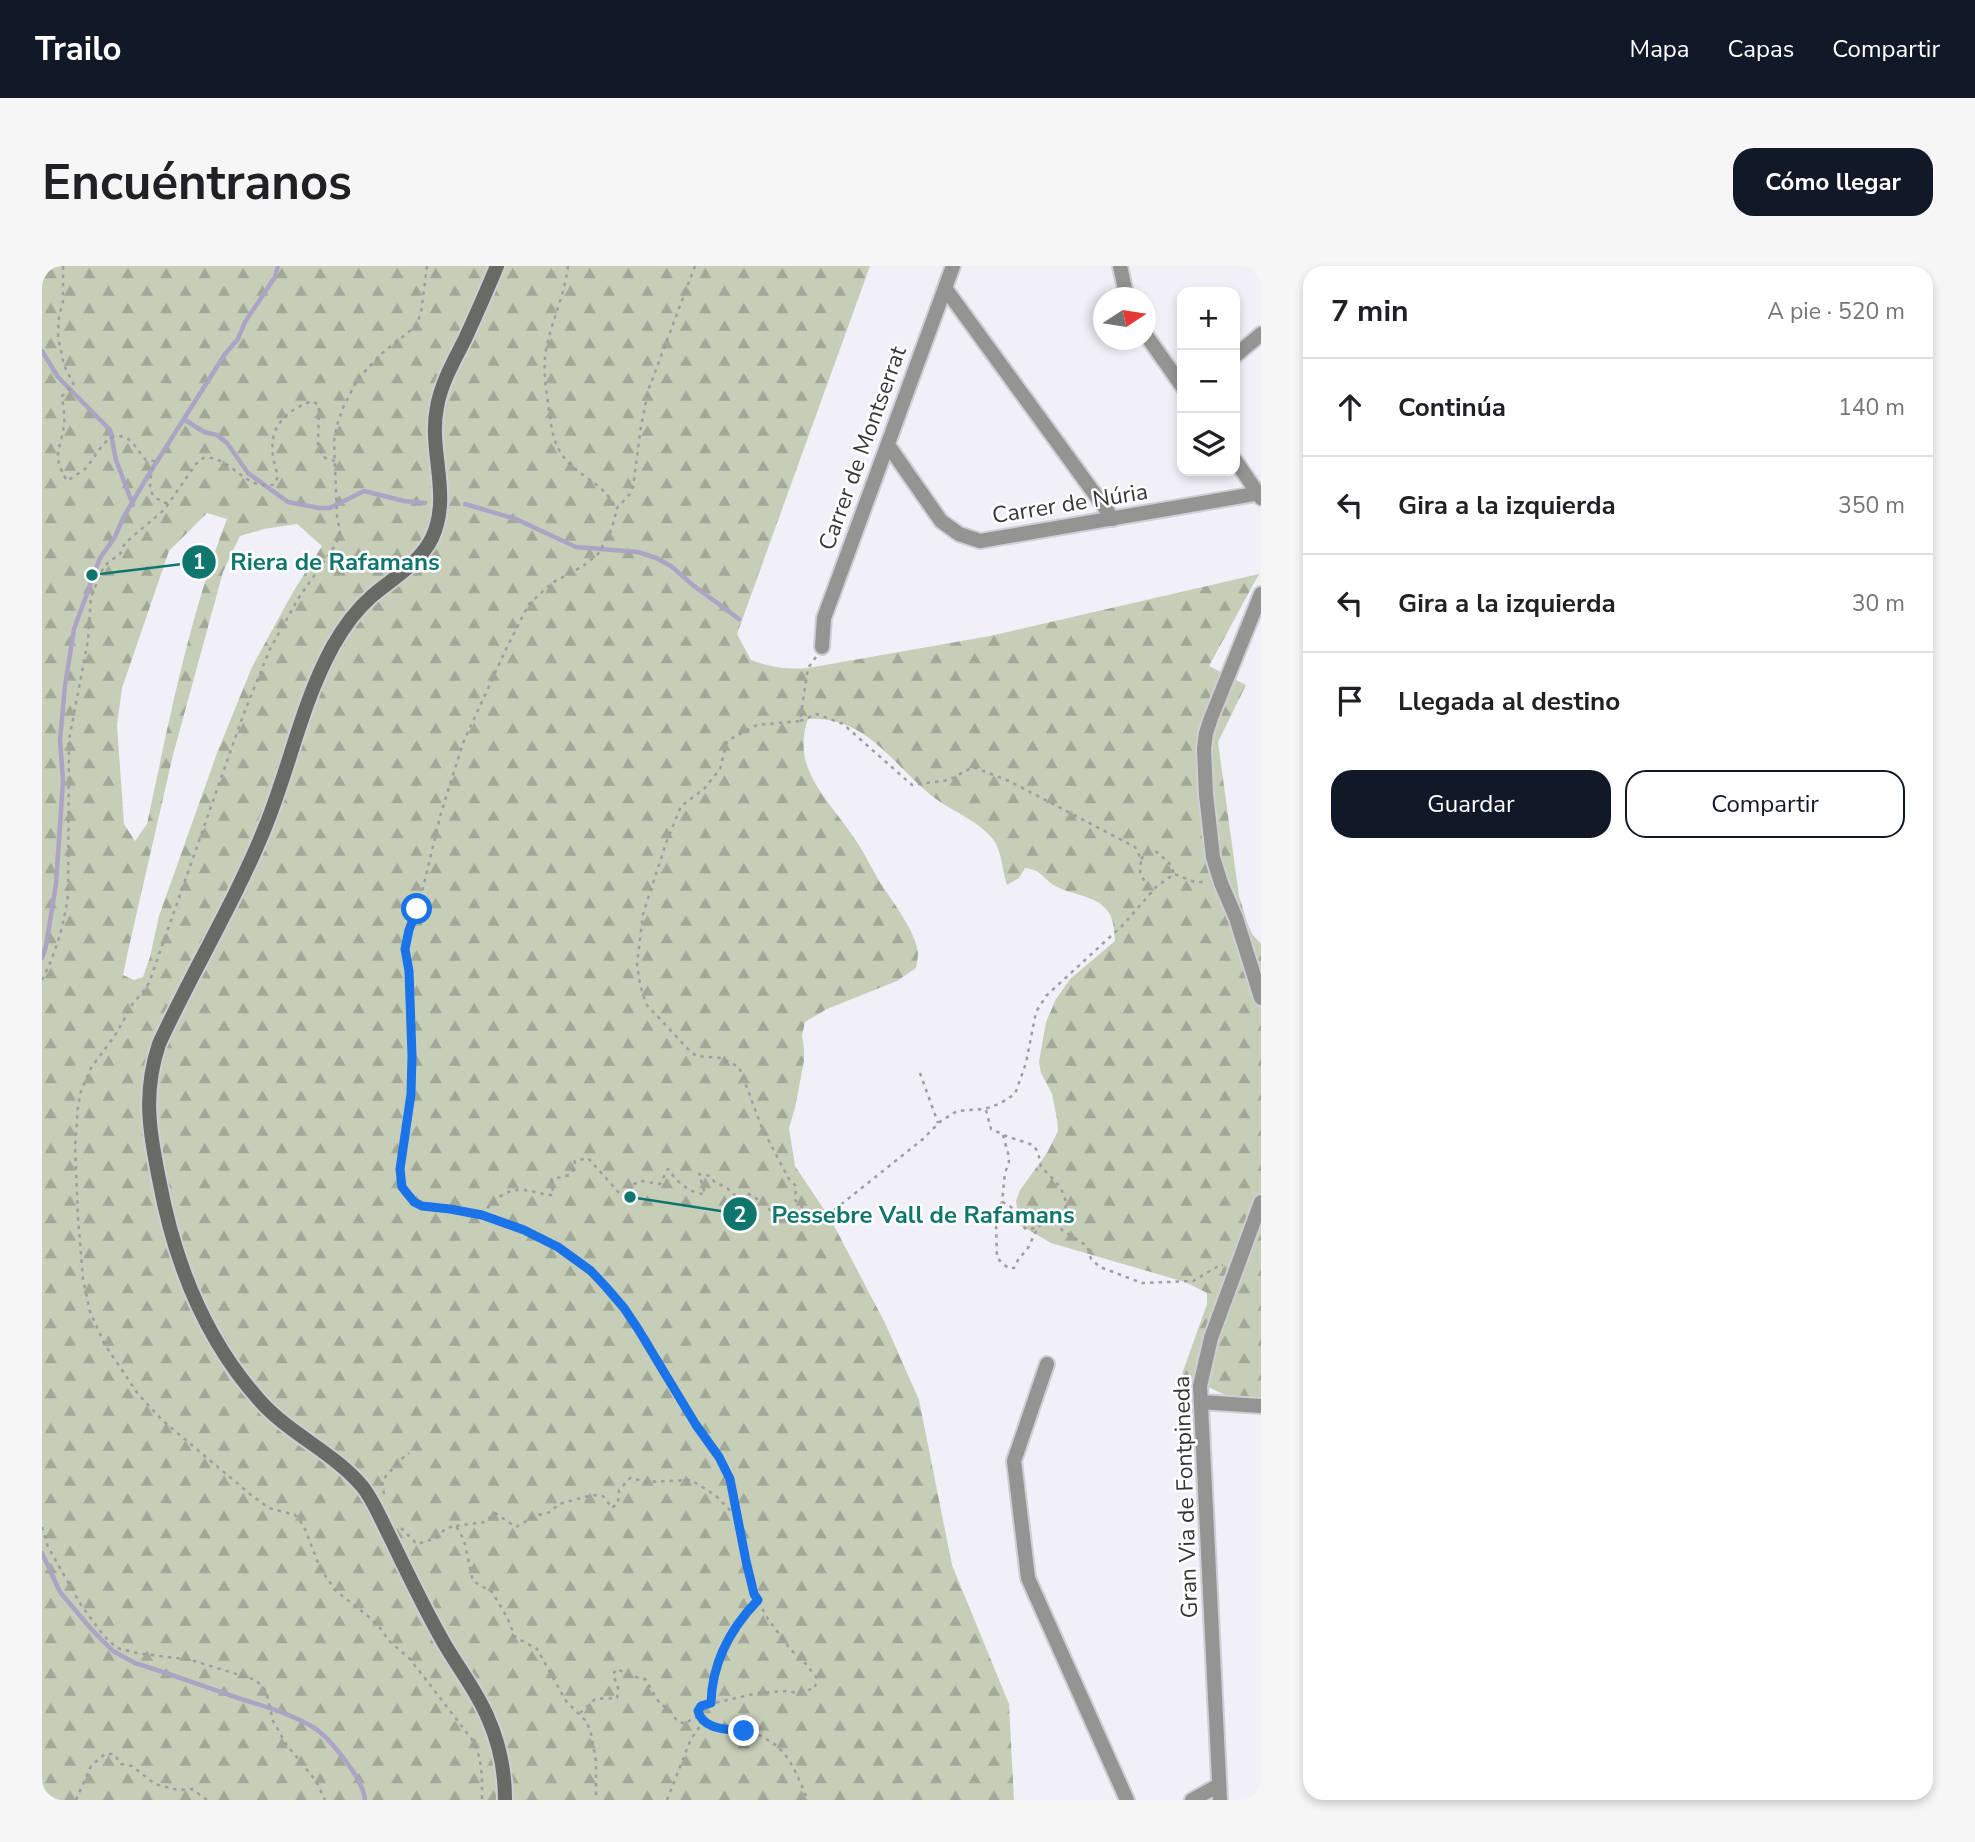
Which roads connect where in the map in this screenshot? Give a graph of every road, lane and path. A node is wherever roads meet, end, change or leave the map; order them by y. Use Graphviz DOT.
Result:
graph roads {
  1 [pos="63,266"];
  2 [pos="427,266"];
  3 [pos="497,266"];
  4 [pos="568,266"];
  5 [pos="695,266"];
  6 [pos="953,266"];
  7 [pos="1120,266"];
  8 [pos="1125,287"];
  9 [pos="945,288"];
  10 [pos="1261,334"];
  11 [pos="1156,349"];
  12 [pos="1240,352"];
  13 [pos="1177,379"];
  14 [pos="887,444"];
  15 [pos="335,461"];
  16 [pos="1240,467"];
  17 [pos="1260,495"];
  18 [pos="169,504"];
  19 [pos="616,509"];
  20 [pos="1113,519"];
  21 [pos="1261,594"];
  22 [pos="822,647"];
  23 [pos="800,722"];
  24 [pos="1141,859"];
  25 [pos="1174,874"];
  26 [pos="1221,883"];
  27 [pos="1151,893"];
  28 [pos="42,979"];
  29 [pos="1261,998"];
  30 [pos="920,1073"];
  31 [pos="985,1108"];
  32 [pos="938,1123"];
  33 [pos="1003,1135"];
  34 [pos="1002,1202"];
  35 [pos="1261,1202"];
  36 [pos="807,1211"];
  37 [pos="482,1215"];
  38 [pos="1058,1224"];
  39 [pos="1038,1227"];
  40 [pos="1237,1266"];
  41 [pos="1047,1364"];
  42 [pos="1201,1402"];
  43 [pos="1261,1406"];
  44 [pos="410,1453"];
  45 [pos="385,1499"];
  46 [pos="738,1518"];
  47 [pos="397,1521"];
  48 [pos="456,1526"];
  49 [pos="42,1527"];
  50 [pos="758,1600"];
  51 [pos="711,1703"];
  52 [pos="580,1714"];
  53 [pos="699,1717"];
  54 [pos="703,1722"];
  55 [pos="1220,1793"];
  56 [pos="42,1795"];
  57 [pos="47,1800"];
  58 [pos="76,1800"];
  59 [pos="207,1800"];
  60 [pos="325,1800"];
  61 [pos="482,1800"];
  62 [pos="505,1800"];
  63 [pos="596,1800"];
  64 [pos="667,1800"];
  65 [pos="808,1800"];
  66 [pos="1126,1800"];
  67 [pos="1192,1800"];
  1 -- 18 [label="path"];
  2 -- 15 [label="path"];
  3 -- 62 [label="main road"];
  4 -- 19 [label="path"];
  5 -- 19 [label="path"];
  6 -- 9 [label="street, Carrer de Montserrat"];
  7 -- 8 [label="street"];
  9 -- 14 [label="street, Carrer de Montserrat"];
  9 -- 20 [label="street"];
  10 -- 12 [label="street"];
  11 -- 13 [label="street"];
  14 -- 20 [label="street, Carrer de Núria"];
  14 -- 22 [label="street, Carrer de Montserrat"];
  15 -- 18 [label="path"];
  15 -- 61 [label="path"];
  16 -- 17 [label="street"];
  17 -- 20 [label="street, Carrer de Núria"];
  18 -- 28 [label="path"];
  19 -- 37 [label="path"];
  21 -- 26 [label="street"];
  22 -- 23 [label="path"];
  23 -- 24 [label="path"];
  23 -- 36 [label="path"];
  24 -- 25 [label="path"];
  24 -- 27 [label="path"];
  25 -- 26 [label="path"];
  25 -- 27 [label="path"];
  26 -- 29 [label="street"];
  27 -- 31 [label="path"];
  30 -- 32 [label="path"];
  31 -- 32 [label="path"];
  31 -- 33 [label="path"];
  32 -- 36 [label="path"];
  33 -- 34 [label="path"];
  33 -- 38 [label="path"];
  34 -- 39 [label="path"];
  34 -- 39 [label="path"];
  35 -- 40 [label="street, Gran Via de Fontpineda"];
  36 -- 37 [label="path"];
  37 -- 46 [label="path"];
  38 -- 39 [label="path"];
  38 -- 40 [label="path"];
  40 -- 42 [label="street, Gran Via de Fontpineda"];
  41 -- 66 [label="street"];
  42 -- 43 [label="street"];
  42 -- 55 [label="street, Gran Via de Fontpineda"];
  44 -- 45 [label="path"];
  46 -- 48 [label="path"];
  46 -- 50 [label="path"];
  47 -- 48 [label="path"];
  48 -- 52 [label="path"];
  49 -- 60 [label="path"];
  50 -- 51 [label="path"];
  50 -- 51 [label="path"];
  51 -- 53 [label="path"];
  52 -- 53 [label="path"];
  52 -- 63 [label="path"];
  53 -- 54 [label="path"];
  54 -- 64 [label="path"];
  54 -- 65 [label="path"];
  55 -- 67 [label="street"];
  56 -- 57 [label="path"];
  58 -- 59 [label="path"];
}
